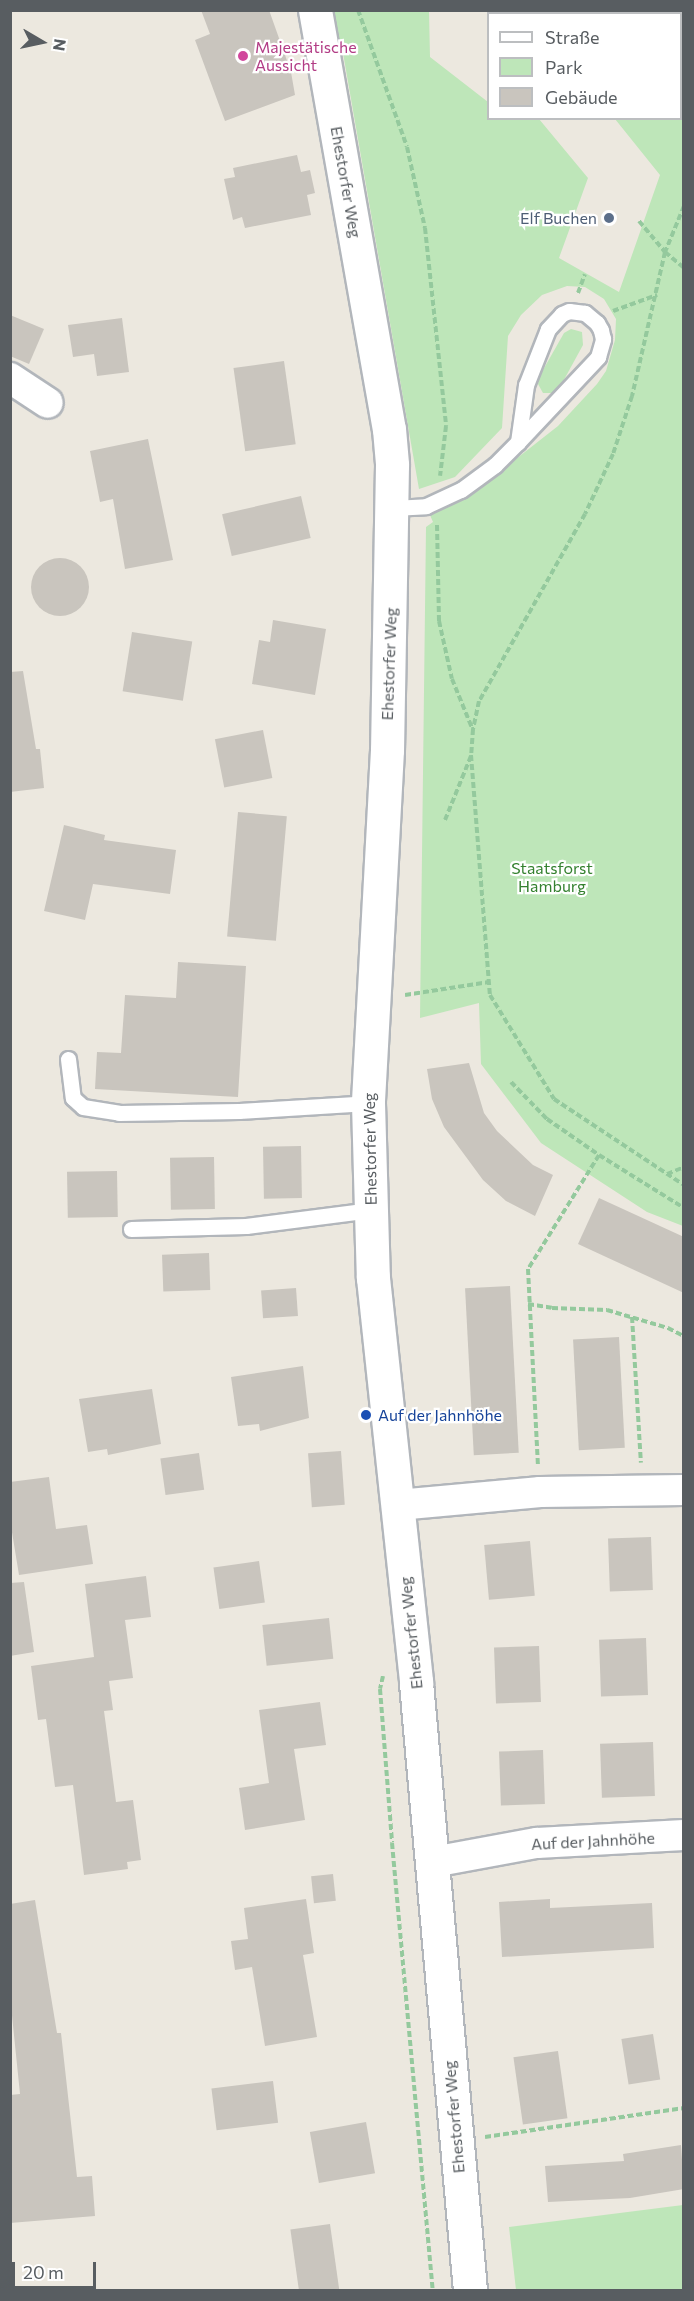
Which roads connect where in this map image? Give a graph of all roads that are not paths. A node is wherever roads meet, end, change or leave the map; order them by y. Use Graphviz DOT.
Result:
graph roads {
  1 [pos="315,10"];
  2 [pos="10,378"];
  3 [pos="48,403"];
  4 [pos="518,442"];
  5 [pos="393,508"];
  6 [pos="68,1059"];
  7 [pos="368,1103"];
  8 [pos="371,1210"];
  9 [pos="131,1229"];
  10 [pos="684,1490"];
  11 [pos="398,1505"];
  12 [pos="684,1835"];
  13 [pos="433,1862"];
  14 [pos="470,2290"];
  1 -- 5 [label="main road, Ehestorfer Weg"];
  2 -- 3 [label="street"];
  4 -- 4 [label="lane"];
  4 -- 5 [label="lane"];
  5 -- 7 [label="main road, Ehestorfer Weg"];
  6 -- 7 [label="lane"];
  7 -- 8 [label="main road, Ehestorfer Weg"];
  8 -- 9 [label="lane"];
  8 -- 11 [label="main road, Ehestorfer Weg"];
  10 -- 11 [label="street"];
  11 -- 13 [label="main road, Ehestorfer Weg"];
  12 -- 13 [label="street, Auf der Jahnhöhe"];
  13 -- 14 [label="main road, Ehestorfer Weg"];
}
